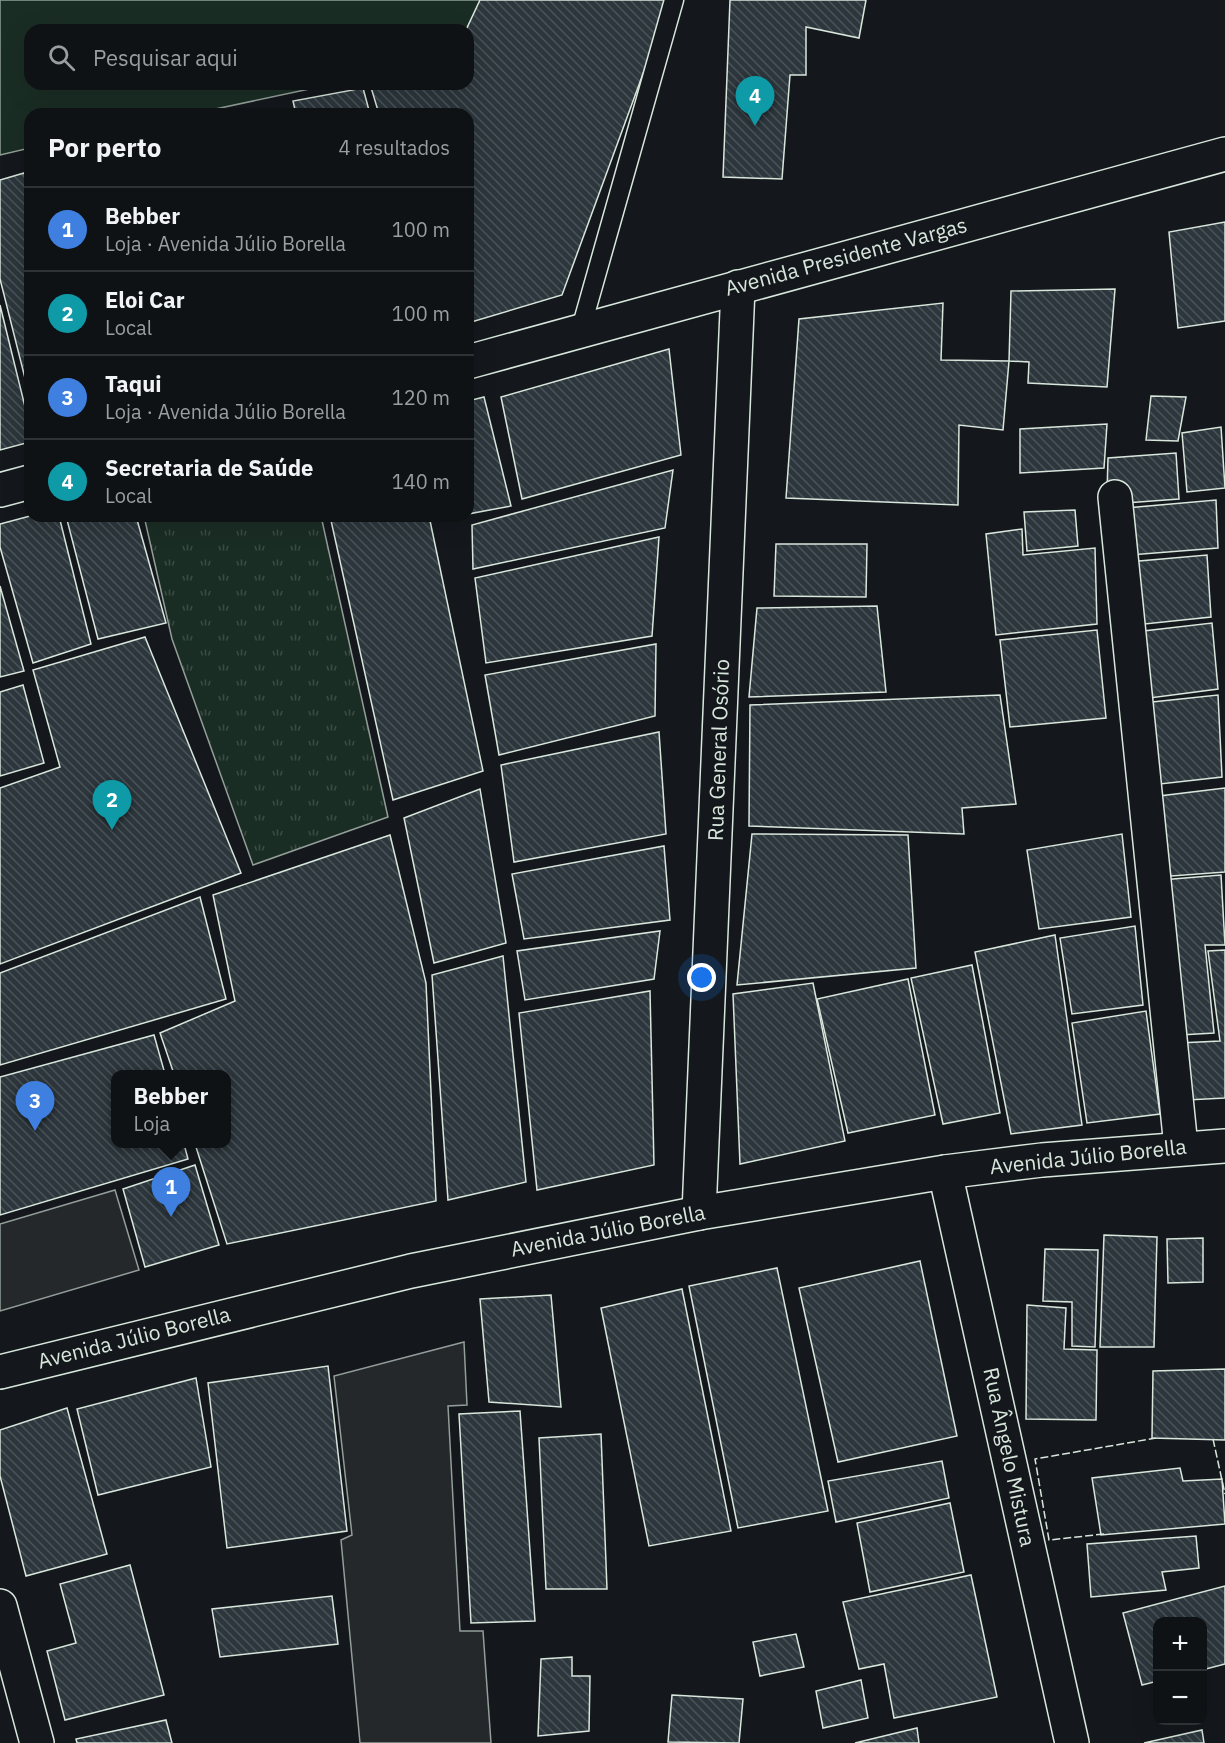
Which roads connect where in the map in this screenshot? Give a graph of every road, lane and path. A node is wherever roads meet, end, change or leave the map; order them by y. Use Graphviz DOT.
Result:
graph roads {
  1 [pos="674,0"];
  2 [pos="1225,154"];
  3 [pos="738,287"];
  4 [pos="580,332"];
  5 [pos="474,360"];
  6 [pos="24,484"];
  7 [pos="0,490"];
  8 [pos="1115,497"];
  9 [pos="1225,1146"];
  10 [pos="1181,1147"];
  11 [pos="945,1172"];
  12 [pos="699,1213"];
  13 [pos="0,1372"];
  14 [pos="0,1606"];
  15 [pos="37,1743"];
  16 [pos="1072,1743"];
  1 -- 4 [label="lane"];
  2 -- 3 [label="street, Avenida Presidente Vargas"];
  3 -- 4 [label="street, Avenida Presidente Vargas"];
  3 -- 12 [label="street, Rua General Osório"];
  4 -- 5 [label="street, Avenida Presidente Vargas"];
  6 -- 7 [label="street"];
  8 -- 10 [label="street"];
  9 -- 10 [label="street, Avenida Júlio Borella"];
  10 -- 11 [label="street, Avenida Júlio Borella"];
  11 -- 12 [label="street, Avenida Júlio Borella"];
  11 -- 16 [label="street, Rua Ângelo Mistura"];
  12 -- 13 [label="street, Avenida Júlio Borella"];
  14 -- 15 [label="street"];
}
